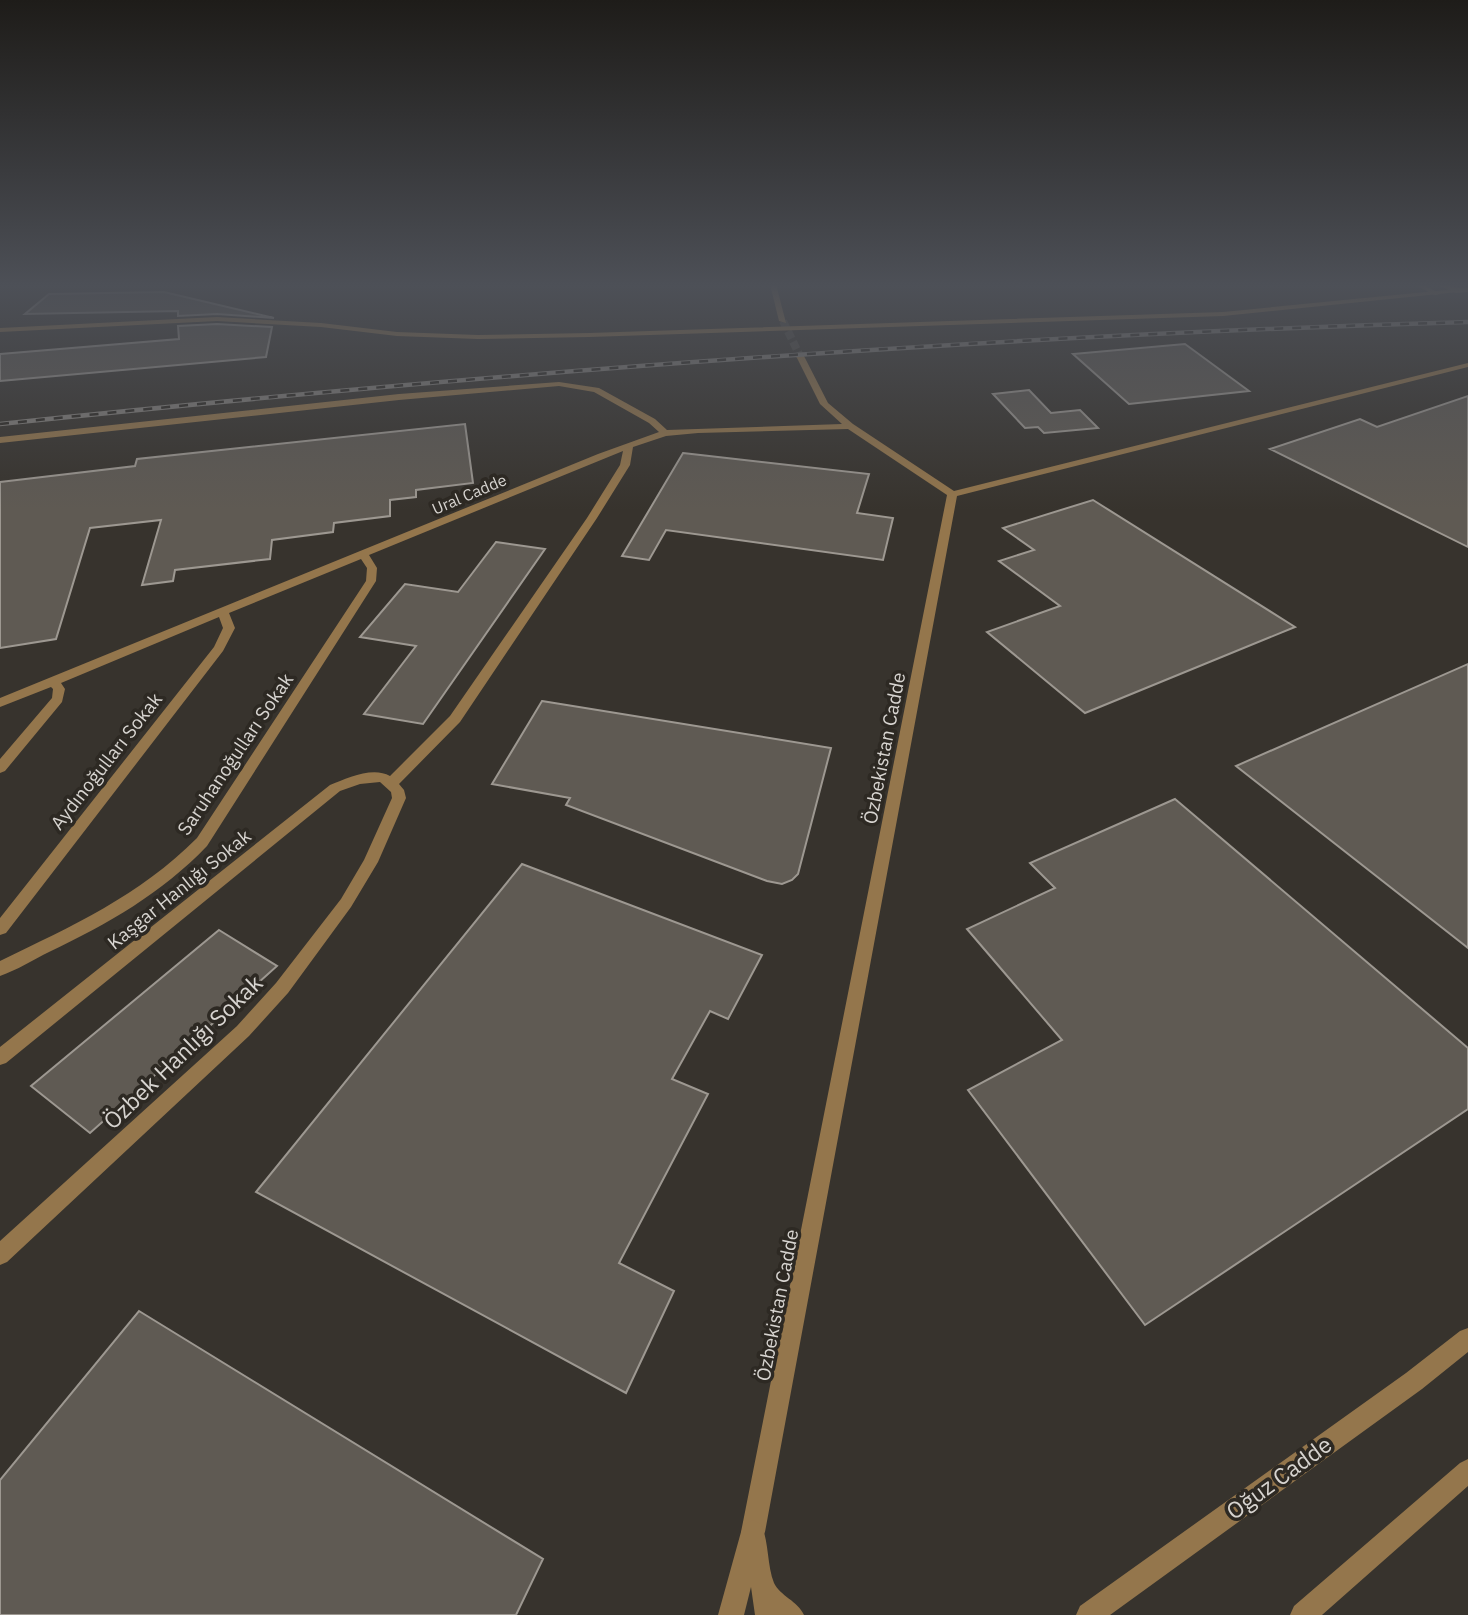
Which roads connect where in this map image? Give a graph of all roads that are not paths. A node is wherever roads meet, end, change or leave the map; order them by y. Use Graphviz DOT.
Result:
graph roads {
  1 [pos="802,359"];
  2 [pos="1468,365"];
  3 [pos="850,426"];
  4 [pos="665,433"];
  5 [pos="0,440"];
  6 [pos="629,446"];
  7 [pos="952,494"];
  8 [pos="364,555"];
  9 [pos="223,613"];
  10 [pos="53,681"];
  11 [pos="0,703"];
  12 [pos="0,768"];
  13 [pos="391,783"];
  14 [pos="0,929"];
  15 [pos="0,969"];
  16 [pos="0,1057"];
  17 [pos="0,1255"];
  18 [pos="1468,1339"];
  19 [pos="1468,1471"];
  20 [pos="753,1532"];
  21 [pos="766,1603"];
  22 [pos="732,1615"];
  23 [pos="791,1615"];
  24 [pos="1089,1615"];
  25 [pos="1303,1615"];
  1 -- 3 [label="street"];
  2 -- 7 [label="street"];
  3 -- 4 [label="street, Ural Cadde"];
  3 -- 7 [label="street"];
  4 -- 5 [label="street"];
  4 -- 6 [label="street, Ural Cadde"];
  6 -- 8 [label="street, Ural Cadde"];
  6 -- 13 [label="street"];
  7 -- 20 [label="street, Özbekistan Cadde"];
  8 -- 9 [label="street, Ural Cadde"];
  8 -- 15 [label="street, Saruhanoğulları Sokak"];
  9 -- 10 [label="street, Ural Cadde"];
  9 -- 14 [label="street, Aydınoğulları Sokak"];
  10 -- 11 [label="street, Ural Cadde"];
  10 -- 12 [label="street"];
  13 -- 16 [label="street, Kaşgar Hanlığı Sokak"];
  13 -- 17 [label="street, Özbek Hanlığı Sokak"];
  18 -- 24 [label="street, Oğuz Cadde"];
  19 -- 25 [label="street"];
  20 -- 21 [label="street"];
  20 -- 22 [label="street, Özbekistan Cadde"];
  21 -- 23 [label="street"];
}
